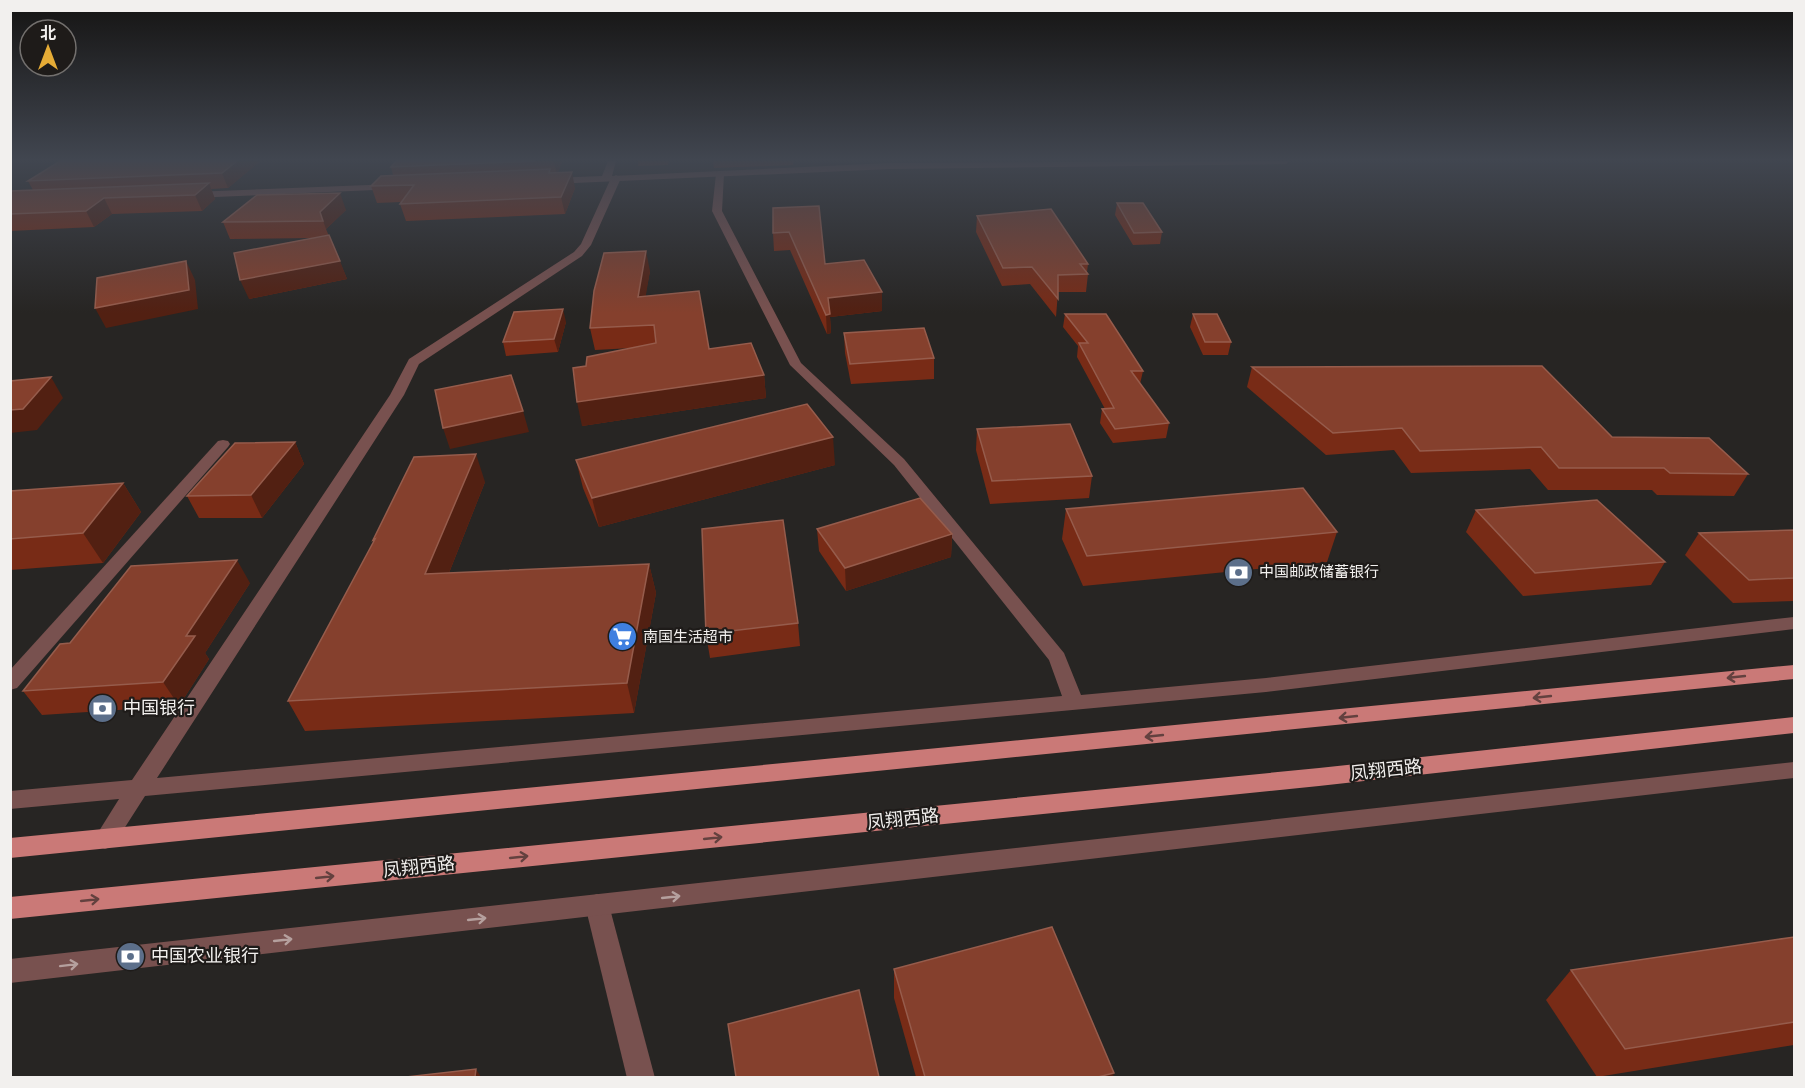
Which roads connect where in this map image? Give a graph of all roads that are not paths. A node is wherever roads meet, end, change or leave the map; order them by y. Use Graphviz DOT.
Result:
graph roads {
  1 [pos="598,212"];
  2 [pos="717,212"];
  3 [pos="223,444"];
  4 [pos="1794,623"];
  5 [pos="1794,672"];
  6 [pos="10,683"];
  7 [pos="1074,702"];
  8 [pos="1794,725"];
  9 [pos="1794,770"];
  10 [pos="139,788"];
  11 [pos="10,800"];
  12 [pos="105,839"];
  13 [pos="10,848"];
  14 [pos="597,905"];
  15 [pos="10,908"];
  16 [pos="10,971"];
  17 [pos="641,1077"];
  1 -- 10 [label="street"];
  2 -- 7 [label="street"];
  3 -- 6 [label="street"];
  4 -- 7 [label="street"];
  5 -- 12 [label="main road, one-way"];
  7 -- 10 [label="street"];
  15 -- 8 [label="main road, 凤翔西路, one-way"];
  14 -- 9 [label="street, one-way"];
  10 -- 11 [label="street"];
  10 -- 12 [label="street"];
  12 -- 13 [label="main road"];
  16 -- 14 [label="street, one-way"];
  14 -- 17 [label="street"];
}
